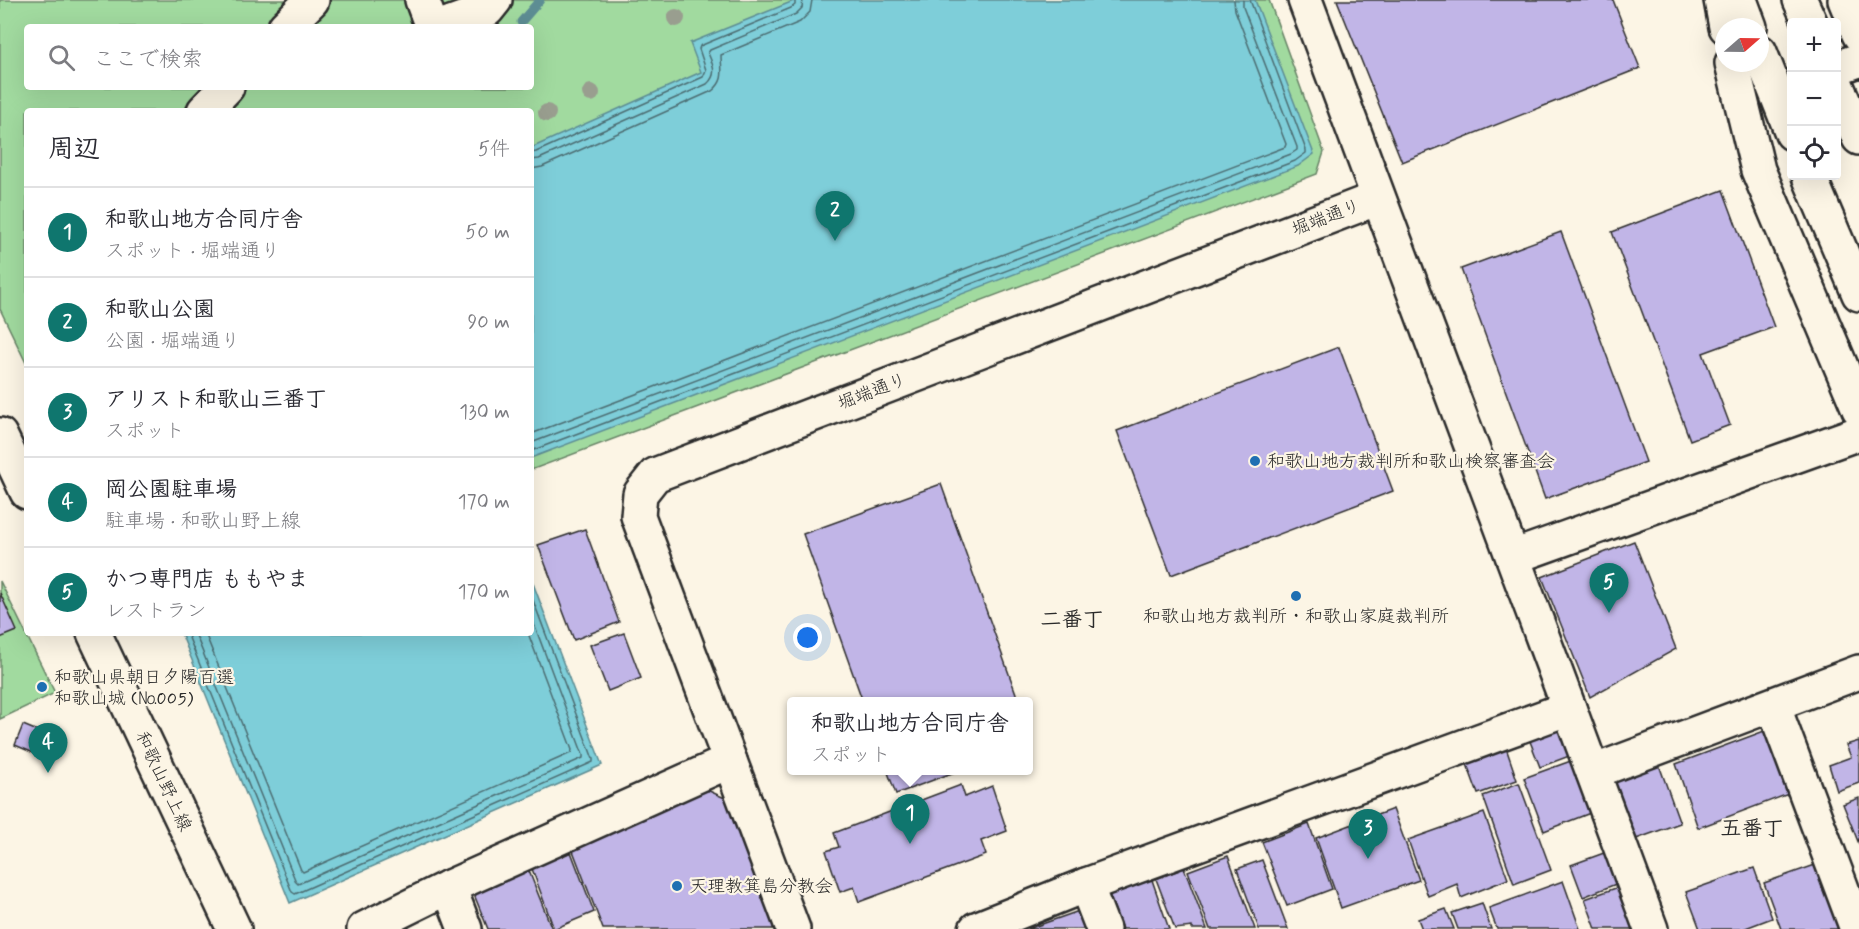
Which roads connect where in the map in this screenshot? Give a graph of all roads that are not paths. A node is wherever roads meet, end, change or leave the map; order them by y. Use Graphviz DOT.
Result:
graph roads {
  1 [pos="422,0"];
  2 [pos="495,0"];
  3 [pos="1305,0"];
  4 [pos="1721,0"];
  5 [pos="1740,0"];
  6 [pos="1800,0"];
  7 [pos="1845,0"];
  8 [pos="1724,18"];
  9 [pos="1747,18"];
  10 [pos="1808,18"];
  11 [pos="431,24"];
  12 [pos="448,24"];
  13 [pos="1859,34"];
  14 [pos="1859,60"];
  15 [pos="1841,66"];
  16 [pos="1734,72"];
  17 [pos="1768,72"];
  18 [pos="224,90"];
  19 [pos="1841,96"];
  20 [pos="207,108"];
  21 [pos="1788,126"];
  22 [pos="1859,138"];
  23 [pos="1811,180"];
  24 [pos="1378,198"];
  25 [pos="1859,294"];
  26 [pos="1859,409"];
  27 [pos="1859,433"];
  28 [pos="0,435"];
  29 [pos="24,486"];
  30 [pos="1513,558"];
  31 [pos="95,636"];
  32 [pos="1859,672"];
  33 [pos="1773,705"];
  34 [pos="1569,708"];
  35 [pos="730,762"];
  36 [pos="1593,772"];
  37 [pos="1086,885"];
  38 [pos="449,887"];
  39 [pos="234,929"];
  40 [pos="364,929"];
  41 [pos="465,929"];
  42 [pos="793,929"];
  43 [pos="976,929"];
  44 [pos="1102,929"];
  45 [pos="1651,929"];
  46 [pos="1857,929"];
  1 -- 11 [label="street"];
  2 -- 12 [label="street"];
  3 -- 24 [label="street"];
  4 -- 8 [label="street"];
  5 -- 9 [label="street"];
  6 -- 10 [label="street"];
  7 -- 13 [label="street"];
  14 -- 15 [label="street"];
  16 -- 26 [label="street"];
  17 -- 21 [label="street"];
  18 -- 20 [label="street"];
  19 -- 22 [label="street"];
  23 -- 25 [label="street"];
  24 -- 30 [label="street"];
  24 -- 35 [label="street, 堀端通り"];
  27 -- 30 [label="street"];
  28 -- 29 [label="street"];
  30 -- 34 [label="street"];
  31 -- 39 [label="street, 和歌山野上線"];
  32 -- 33 [label="street"];
  33 -- 36 [label="street"];
  33 -- 46 [label="street"];
  34 -- 36 [label="street"];
  34 -- 37 [label="street"];
  35 -- 38 [label="street"];
  35 -- 42 [label="street, 堀端通り"];
  36 -- 45 [label="street"];
  37 -- 43 [label="street"];
  37 -- 44 [label="street"];
  38 -- 40 [label="street"];
  38 -- 41 [label="street"];
}
